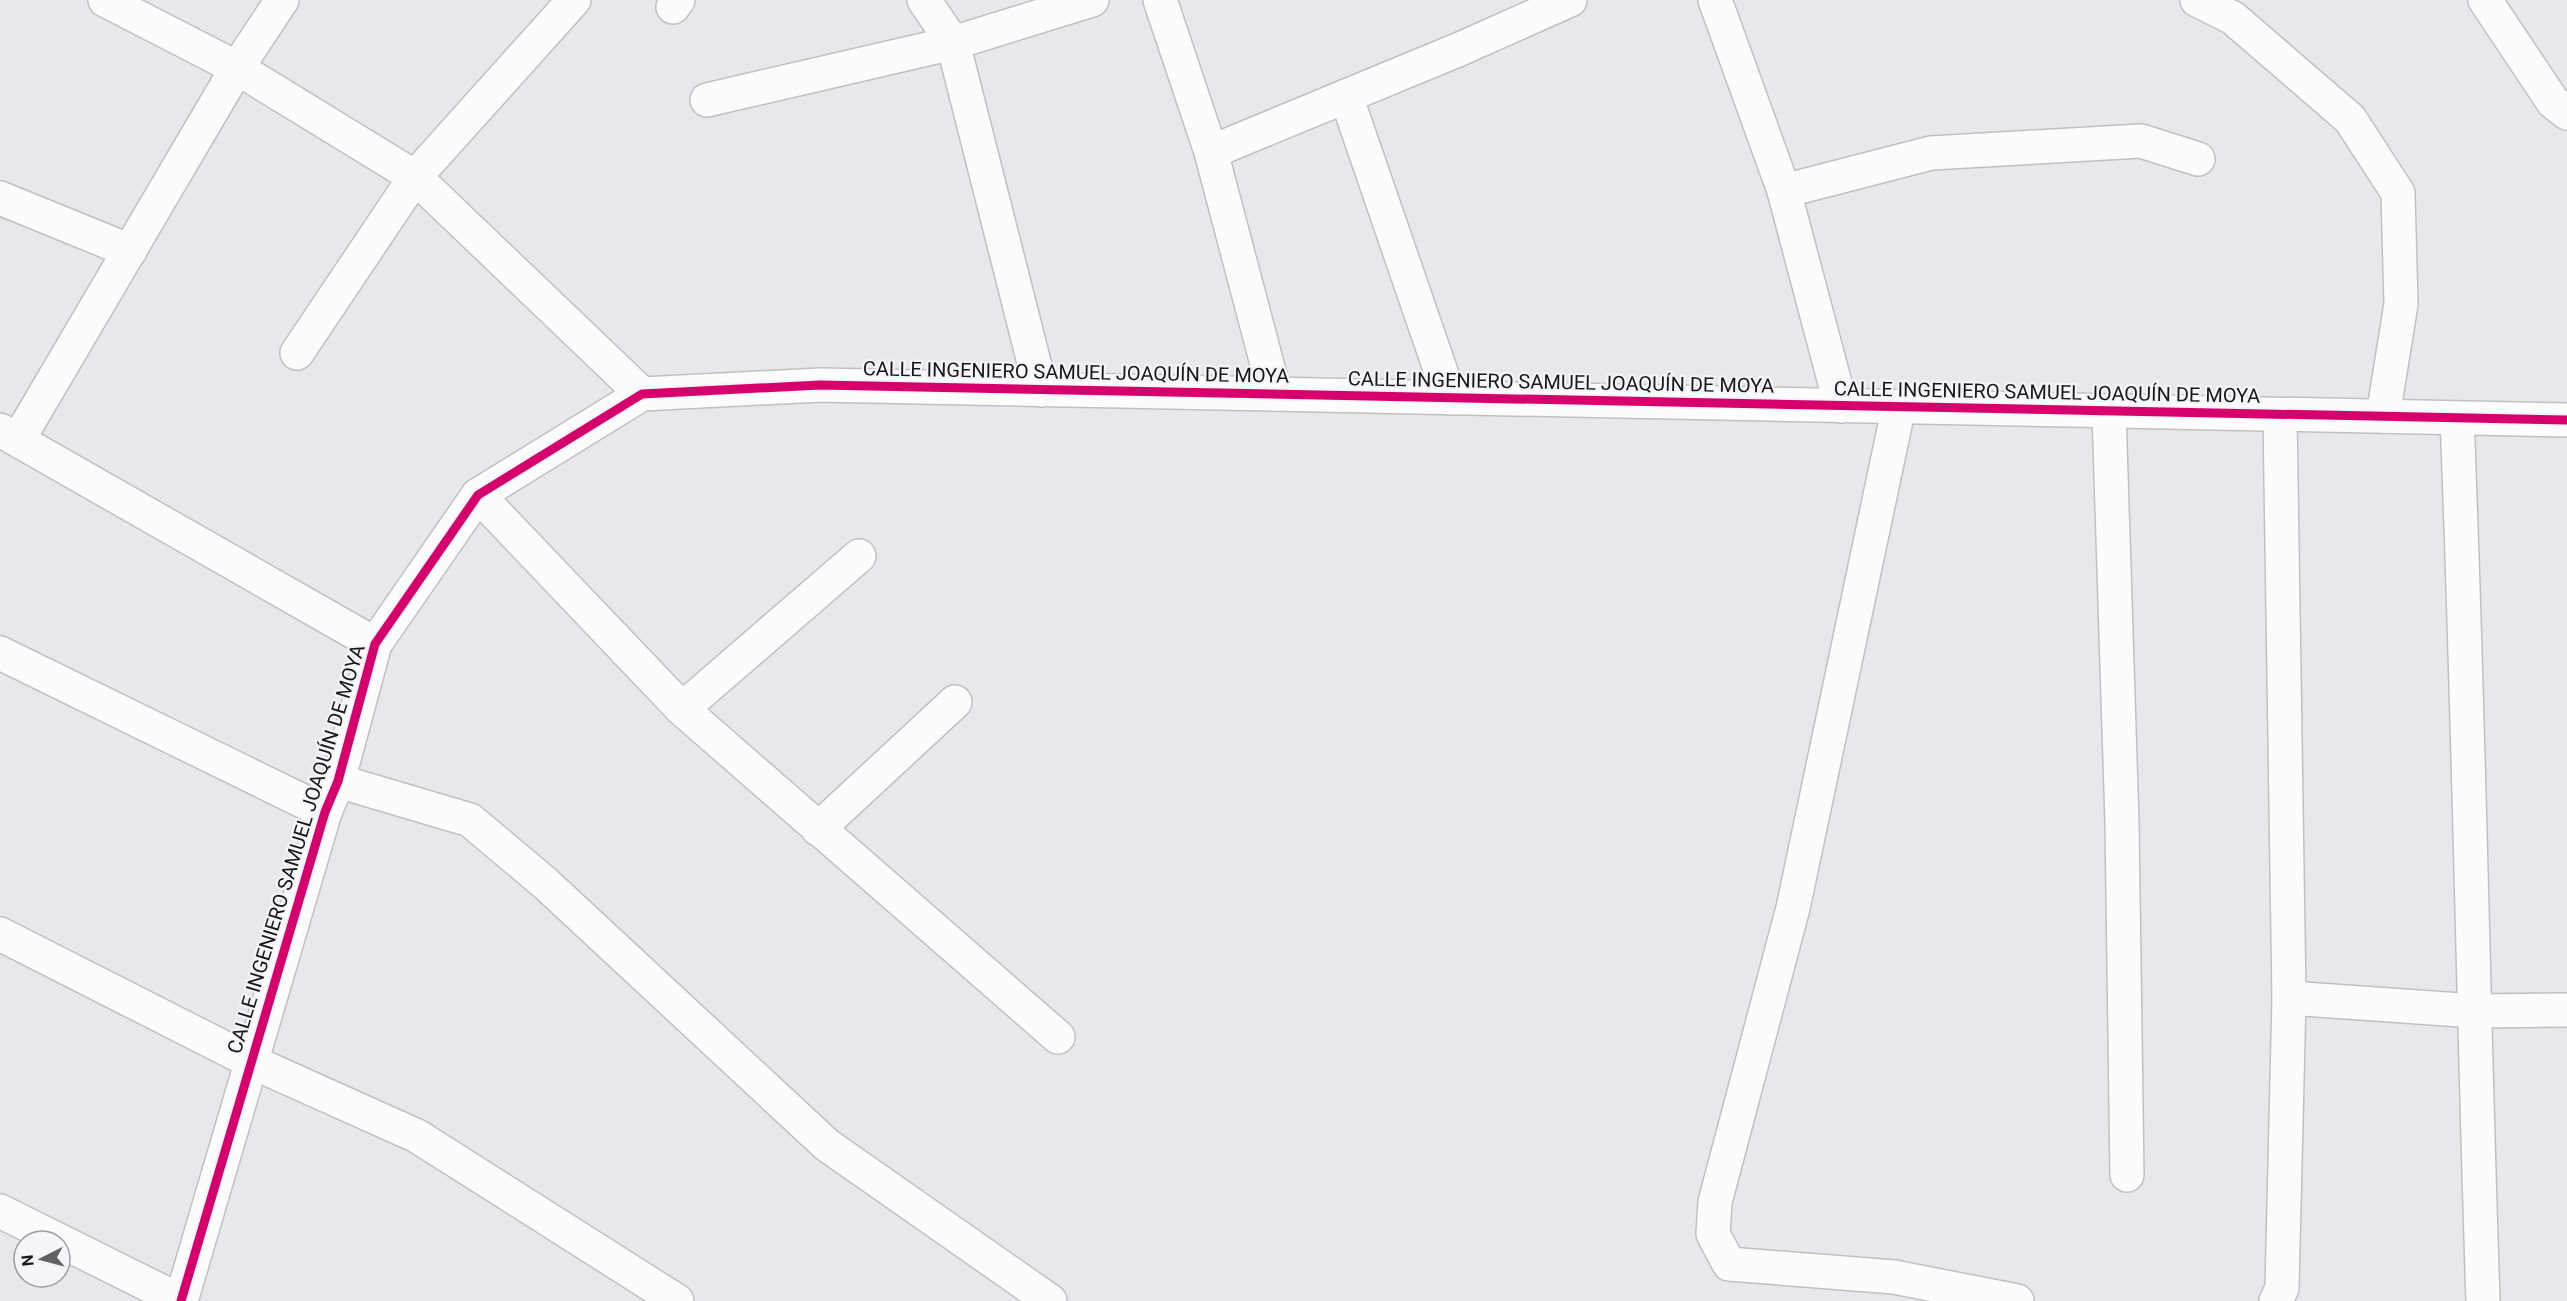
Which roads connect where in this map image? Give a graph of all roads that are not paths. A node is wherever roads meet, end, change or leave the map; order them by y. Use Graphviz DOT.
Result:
graph roads {
  1 [pos="105,0"];
  2 [pos="282,0"];
  3 [pos="573,0"];
  4 [pos="924,0"];
  5 [pos="1092,0"];
  6 [pos="1160,0"];
  7 [pos="1570,0"];
  8 [pos="1715,0"];
  9 [pos="2197,0"];
  10 [pos="2485,0"];
  11 [pos="953,43"];
  12 [pos="237,68"];
  13 [pos="1346,96"];
  14 [pos="707,100"];
  15 [pos="2567,113"];
  16 [pos="1211,152"];
  17 [pos="2198,159"];
  18 [pos="416,177"];
  19 [pos="1784,191"];
  20 [pos="0,198"];
  21 [pos="130,251"];
  22 [pos="297,353"];
  23 [pos="1041,390"];
  24 [pos="642,394"];
  25 [pos="1275,394"];
  26 [pos="1450,398"];
  27 [pos="1841,406"];
  28 [pos="1899,406"];
  29 [pos="2109,411"];
  30 [pos="2280,415"];
  31 [pos="2383,416"];
  32 [pos="2457,418"];
  33 [pos="2567,420"];
  34 [pos="9,435"];
  35 [pos="478,495"];
  36 [pos="859,556"];
  37 [pos="375,644"];
  38 [pos="0,653"];
  39 [pos="955,702"];
  40 [pos="682,709"];
  41 [pos="338,781"];
  42 [pos="325,812"];
  43 [pos="818,829"];
  44 [pos="0,934"];
  45 [pos="2289,998"];
  46 [pos="2567,1010"];
  47 [pos="2475,1011"];
  48 [pos="1058,1037"];
  49 [pos="250,1062"];
  50 [pos="2127,1175"];
  51 [pos="0,1211"];
  52 [pos="181,1301"];
  53 [pos="677,1301"];
  54 [pos="1050,1301"];
  55 [pos="2017,1301"];
  56 [pos="2277,1301"];
  57 [pos="2483,1301"];
  1 -- 12 [label="street"];
  2 -- 12 [label="street"];
  3 -- 18 [label="street"];
  4 -- 11 [label="street"];
  5 -- 11 [label="street"];
  6 -- 16 [label="street"];
  7 -- 13 [label="street"];
  8 -- 19 [label="street"];
  9 -- 31 [label="street"];
  10 -- 15 [label="street"];
  11 -- 14 [label="street"];
  11 -- 23 [label="street"];
  12 -- 18 [label="street"];
  12 -- 21 [label="street"];
  13 -- 16 [label="street"];
  13 -- 26 [label="street"];
  16 -- 25 [label="street"];
  17 -- 19 [label="street"];
  18 -- 22 [label="street"];
  18 -- 24 [label="street"];
  19 -- 27 [label="street"];
  20 -- 21 [label="street"];
  21 -- 34 [label="street"];
  23 -- 24 [label="street, CALLE INGENIERO SAMUEL JOAQUÍN DE MOYA"];
  23 -- 25 [label="street, CALLE INGENIERO SAMUEL JOAQUÍN DE MOYA"];
  24 -- 35 [label="street, CALLE INGENIERO SAMUEL JOAQUÍN DE MOYA"];
  25 -- 26 [label="street, CALLE INGENIERO SAMUEL JOAQUÍN DE MOYA"];
  26 -- 27 [label="street, CALLE INGENIERO SAMUEL JOAQUÍN DE MOYA"];
  27 -- 28 [label="street, CALLE INGENIERO SAMUEL JOAQUÍN DE MOYA"];
  28 -- 29 [label="street, CALLE INGENIERO SAMUEL JOAQUÍN DE MOYA"];
  28 -- 55 [label="street"];
  29 -- 30 [label="street, CALLE INGENIERO SAMUEL JOAQUÍN DE MOYA"];
  29 -- 50 [label="street"];
  30 -- 31 [label="street, CALLE INGENIERO SAMUEL JOAQUÍN DE MOYA"];
  30 -- 45 [label="street"];
  31 -- 32 [label="street, CALLE INGENIERO SAMUEL JOAQUÍN DE MOYA"];
  32 -- 33 [label="street, CALLE INGENIERO SAMUEL JOAQUÍN DE MOYA"];
  32 -- 47 [label="street"];
  34 -- 37 [label="street"];
  35 -- 37 [label="street, CALLE INGENIERO SAMUEL JOAQUÍN DE MOYA"];
  35 -- 40 [label="street"];
  36 -- 40 [label="street"];
  37 -- 41 [label="street, CALLE INGENIERO SAMUEL JOAQUÍN DE MOYA"];
  38 -- 42 [label="street"];
  39 -- 43 [label="street"];
  40 -- 43 [label="street"];
  41 -- 42 [label="street, CALLE INGENIERO SAMUEL JOAQUÍN DE MOYA"];
  41 -- 54 [label="street"];
  42 -- 49 [label="street, CALLE INGENIERO SAMUEL JOAQUÍN DE MOYA"];
  43 -- 48 [label="street"];
  44 -- 49 [label="street"];
  45 -- 47 [label="street"];
  45 -- 56 [label="street"];
  46 -- 47 [label="street"];
  47 -- 57 [label="street"];
  49 -- 52 [label="street, CALLE INGENIERO SAMUEL JOAQUÍN DE MOYA"];
  49 -- 53 [label="street"];
  51 -- 52 [label="street"];
}
